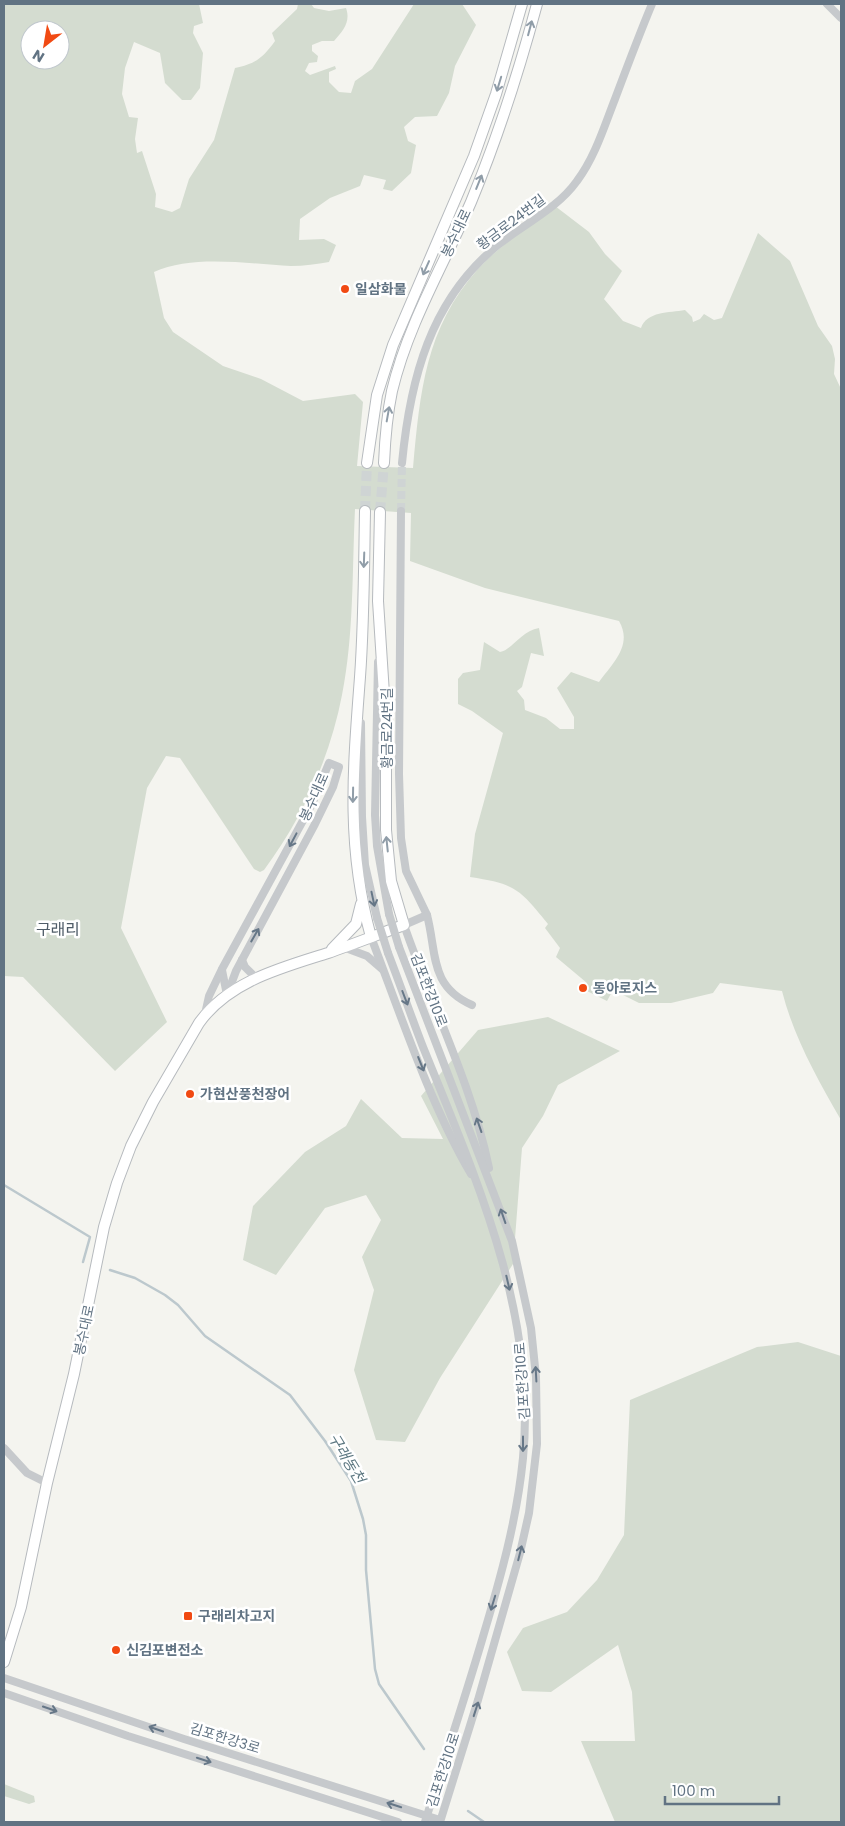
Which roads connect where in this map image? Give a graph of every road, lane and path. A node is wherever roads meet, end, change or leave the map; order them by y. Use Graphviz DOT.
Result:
graph roads {
  1 [pos="522,4"];
  2 [pos="537,4"];
  3 [pos="652,4"];
  4 [pos="827,4"];
  5 [pos="841,18"];
  6 [pos="367,463"];
  7 [pos="384,463"];
  8 [pos="402,463"];
  9 [pos="365,511"];
  10 [pos="401,511"];
  11 [pos="380,512"];
  12 [pos="380,649"];
  13 [pos="360,676"];
  14 [pos="360,898"];
  15 [pos="427,915"];
  16 [pos="404,925"];
  17 [pos="371,937"];
  18 [pos="343,947"];
  19 [pos="328,953"];
  20 [pos="242,960"];
  21 [pos="222,969"];
  22 [pos="384,972"];
  23 [pos="256,978"];
  24 [pos="227,995"];
  25 [pos="472,1005"];
  26 [pos="205,1014"];
  27 [pos="494,1190"];
  28 [pos="482,1192"];
  29 [pos="4,1448"];
  30 [pos="47,1483"];
  31 [pos="4,1662"];
  32 [pos="4,1678"];
  33 [pos="4,1694"];
  34 [pos="426,1819"];
  35 [pos="440,1821"];
  36 [pos="398,1822"];
  1 -- 6 [label="main road, 봉수대로, one-way"];
  7 -- 2 [label="main road, 봉수대로, one-way"];
  3 -- 8 [label="street, 황금로24번길"];
  4 -- 5 [label="street"];
  9 -- 13 [label="main road, one-way"];
  10 -- 15 [label="street, 황금로24번길"];
  11 -- 12 [label="main road"];
  16 -- 12 [label="main road, one-way"];
  12 -- 27 [label="street, 김포한강10로, bridge"];
  13 -- 14 [label="main road, one-way"];
  13 -- 28 [label="street, 김포한강10로, one-way, bridge"];
  14 -- 17 [label="main road"];
  14 -- 19 [label="main road"];
  15 -- 16 [label="street"];
  15 -- 25 [label="street, 황금로24번길"];
  16 -- 17 [label="main road, 봉수대로"];
  27 -- 16 [label="street, one-way"];
  17 -- 18 [label="main road, 봉수대로"];
  17 -- 22 [label="street"];
  18 -- 19 [label="main road, 봉수대로"];
  18 -- 22 [label="street"];
  19 -- 23 [label="main road, 봉수대로"];
  20 -- 21 [label="street, 봉수대로, one-way"];
  20 -- 23 [label="street"];
  20 -- 24 [label="street, 봉수대로"];
  21 -- 24 [label="street"];
  21 -- 26 [label="street, 봉수대로"];
  22 -- 28 [label="street, one-way"];
  23 -- 24 [label="main road, 봉수대로"];
  24 -- 26 [label="main road, 봉수대로"];
  26 -- 30 [label="main road, 봉수대로"];
  35 -- 27 [label="street, 김포한강10로, one-way"];
  28 -- 34 [label="street, 김포한강10로, one-way"];
  29 -- 30 [label="street"];
  30 -- 31 [label="main road, 봉수대로"];
  34 -- 32 [label="street, 김포한강3로, one-way"];
  33 -- 36 [label="street, 김포한강3로, one-way"];
  34 -- 35 [label="street, 김포한강3로"];
}
